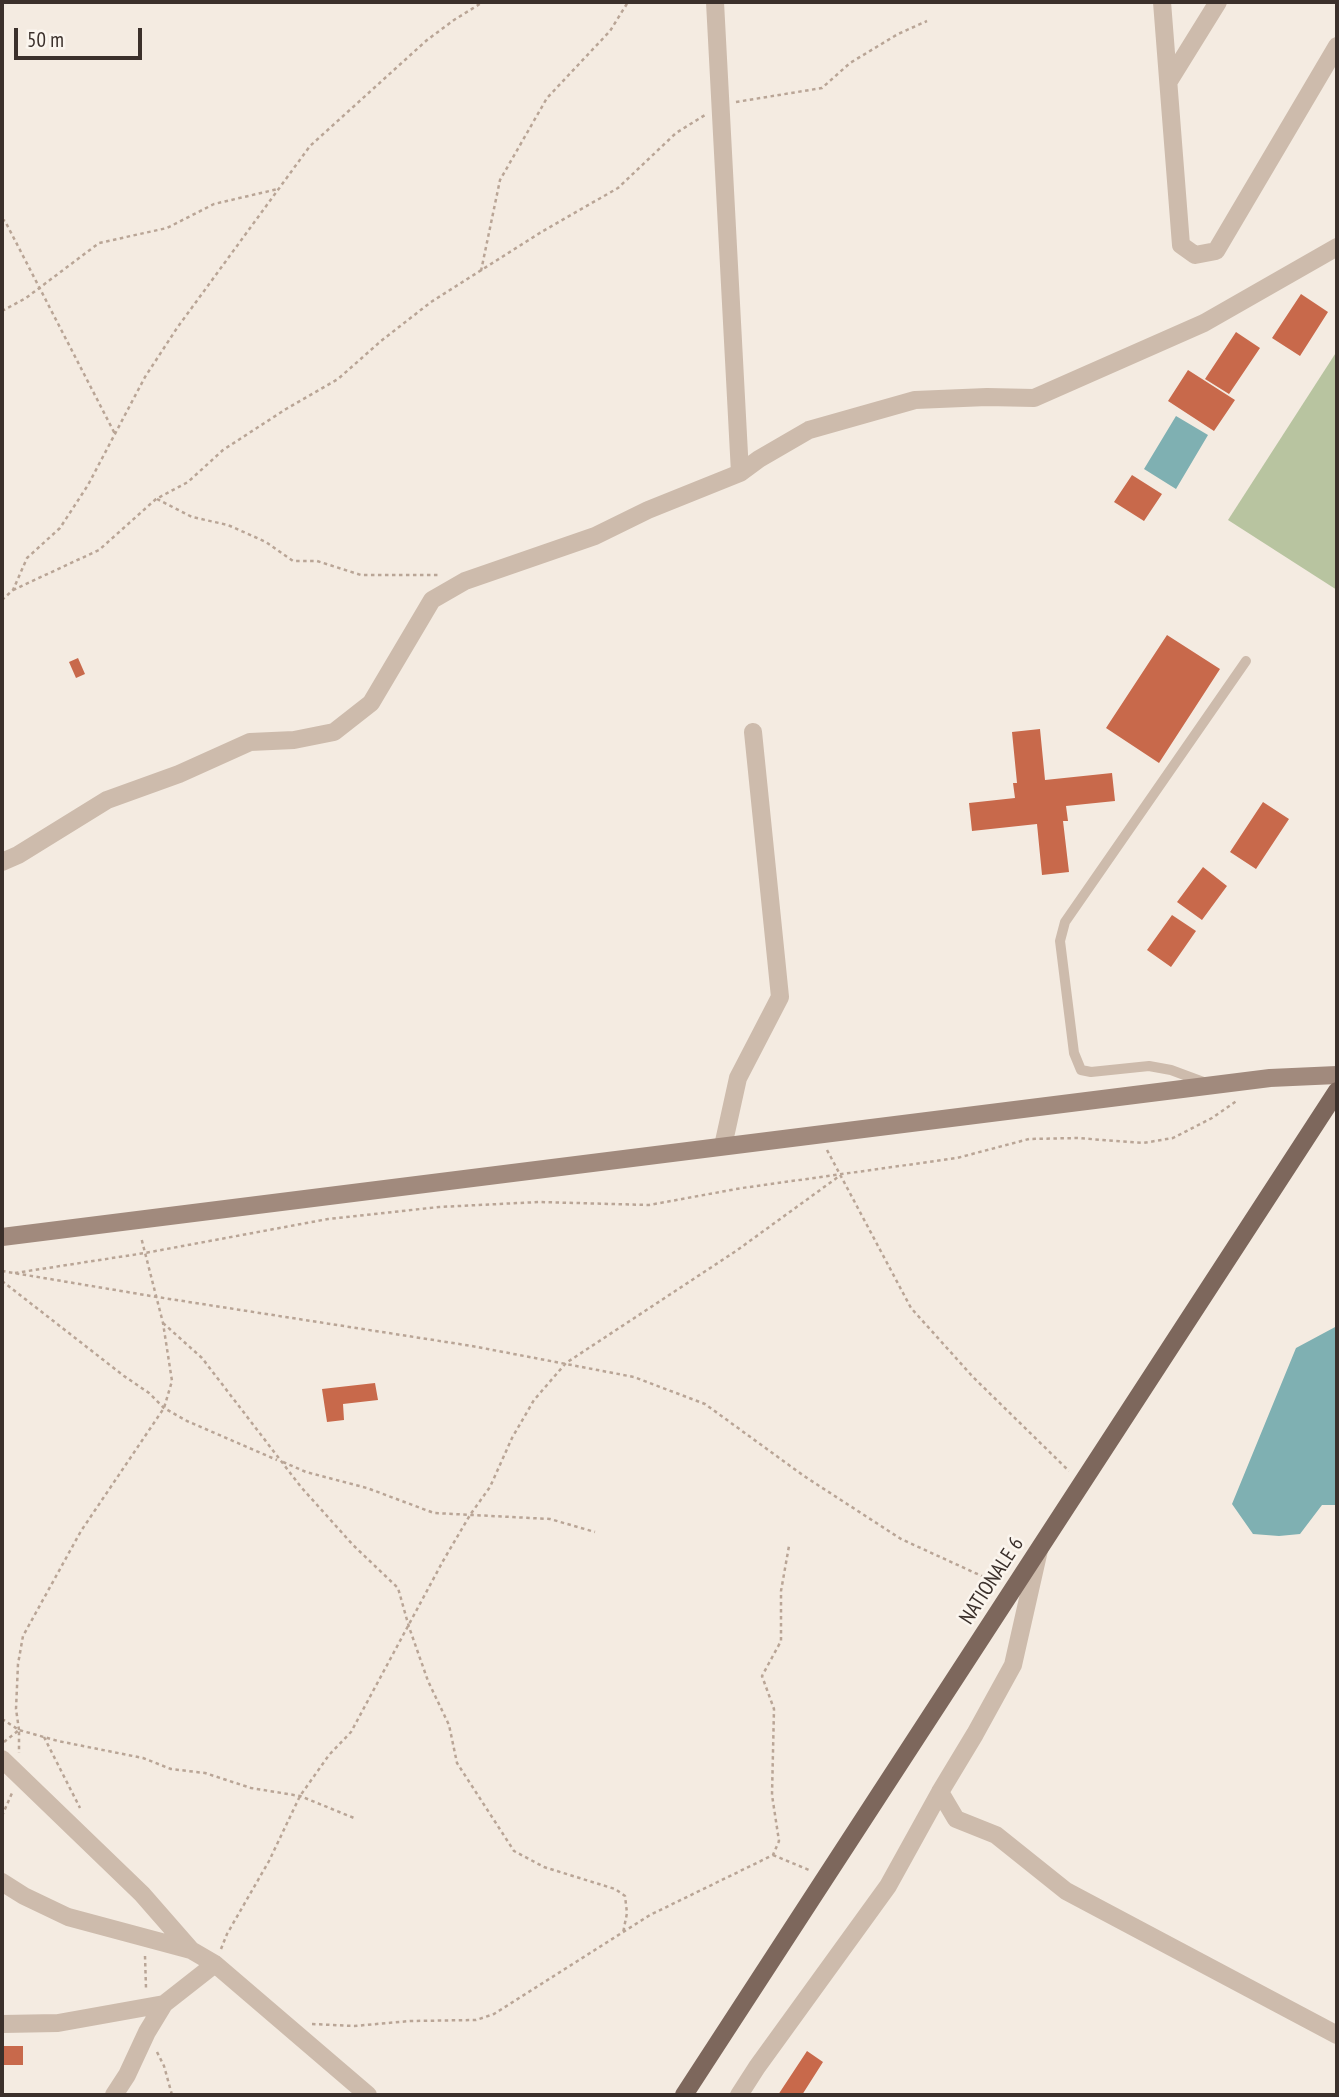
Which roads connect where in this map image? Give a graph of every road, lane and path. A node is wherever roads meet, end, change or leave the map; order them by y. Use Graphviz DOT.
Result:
graph roads {
  1 [pos="484,2"];
  2 [pos="628,2"];
  3 [pos="715,2"];
  4 [pos="1162,2"];
  5 [pos="1218,2"];
  6 [pos="927,21"];
  7 [pos="1337,46"];
  8 [pos="1168,81"];
  9 [pos="720,106"];
  10 [pos="278,189"];
  11 [pos="2,219"];
  12 [pos="1337,247"];
  13 [pos="481,271"];
  14 [pos="39,289"];
  15 [pos="2,311"];
  16 [pos="115,434"];
  17 [pos="740,473"];
  18 [pos="156,499"];
  19 [pos="465,581"];
  20 [pos="13,590"];
  21 [pos="2,600"];
  22 [pos="1246,661"];
  23 [pos="753,732"];
  24 [pos="2,862"];
  25 [pos="1337,1075"];
  26 [pos="1212,1086"];
  27 [pos="1337,1091"];
  28 [pos="1247,1094"];
  29 [pos="819,1135"];
  30 [pos="723,1146"];
  31 [pos="840,1175"];
  32 [pos="136,1220"];
  33 [pos="2,1237"];
  34 [pos="145,1253"];
  35 [pos="2,1271"];
  36 [pos="15,1273"];
  37 [pos="2,1282"];
  38 [pos="157,1297"];
  39 [pos="163,1323"];
  40 [pos="566,1363"];
  41 [pos="164,1408"];
  42 [pos="280,1461"];
  43 [pos="1082,1483"];
  44 [pos="470,1515"];
  45 [pos="595,1532"];
  46 [pos="789,1546"];
  47 [pos="1039,1550"];
  48 [pos="1014,1590"];
  49 [pos="408,1627"];
  50 [pos="2,1719"];
  51 [pos="19,1730"];
  52 [pos="44,1737"];
  53 [pos="2,1759"];
  54 [pos="940,1792"];
  55 [pos="300,1796"];
  56 [pos="81,1810"];
  57 [pos="354,1818"];
  58 [pos="773,1855"];
  59 [pos="826,1877"];
  60 [pos="2,1882"];
  61 [pos="623,1933"];
  62 [pos="191,1950"];
  63 [pos="215,1964"];
  64 [pos="164,2004"];
  65 [pos="284,2023"];
  66 [pos="2,2024"];
  67 [pos="1337,2035"];
  68 [pos="114,2095"];
  69 [pos="368,2095"];
  70 [pos="684,2095"];
  71 [pos="739,2095"];
  1 -- 10 [label="path"];
  2 -- 13 [label="path"];
  3 -- 9 [label="street"];
  4 -- 8 [label="street"];
  5 -- 8 [label="street"];
  6 -- 9 [label="path"];
  7 -- 8 [label="street"];
  9 -- 13 [label="path"];
  9 -- 17 [label="street"];
  10 -- 14 [label="path"];
  10 -- 16 [label="path"];
  11 -- 14 [label="path"];
  12 -- 17 [label="street"];
  13 -- 18 [label="path"];
  14 -- 15 [label="path"];
  14 -- 16 [label="path"];
  16 -- 20 [label="path"];
  17 -- 19 [label="street"];
  18 -- 19 [label="path"];
  18 -- 20 [label="path"];
  19 -- 24 [label="street"];
  20 -- 21 [label="path"];
  22 -- 26 [label="lane"];
  23 -- 30 [label="street"];
  25 -- 26 [label="main road"];
  26 -- 29 [label="main road"];
  27 -- 43 [label="main road, NATIONALE 6"];
  28 -- 31 [label="path"];
  29 -- 30 [label="main road"];
  29 -- 31 [label="path"];
  30 -- 32 [label="main road"];
  31 -- 34 [label="path"];
  31 -- 40 [label="path"];
  31 -- 43 [label="path"];
  32 -- 33 [label="main road"];
  32 -- 34 [label="path"];
  34 -- 36 [label="path"];
  34 -- 38 [label="path"];
  35 -- 36 [label="path"];
  36 -- 38 [label="path"];
  37 -- 41 [label="path"];
  38 -- 39 [label="path"];
  38 -- 40 [label="path"];
  39 -- 41 [label="path"];
  39 -- 42 [label="path"];
  40 -- 44 [label="path"];
  40 -- 48 [label="path"];
  41 -- 42 [label="path"];
  41 -- 51 [label="path"];
  42 -- 44 [label="path"];
  42 -- 49 [label="path"];
  43 -- 47 [label="main road, NATIONALE 6"];
  44 -- 45 [label="path"];
  44 -- 49 [label="path"];
  46 -- 58 [label="path"];
  47 -- 48 [label="main road, NATIONALE 6"];
  47 -- 54 [label="street"];
  48 -- 59 [label="main road, NATIONALE 6"];
  49 -- 55 [label="path"];
  49 -- 61 [label="path"];
  50 -- 51 [label="path"];
  51 -- 52 [label="path"];
  52 -- 55 [label="path"];
  52 -- 56 [label="path"];
  53 -- 62 [label="street"];
  54 -- 67 [label="street"];
  54 -- 71 [label="street"];
  55 -- 57 [label="path"];
  55 -- 63 [label="path"];
  58 -- 59 [label="path"];
  58 -- 61 [label="path"];
  59 -- 70 [label="main road, NATIONALE 6"];
  60 -- 62 [label="street"];
  61 -- 65 [label="path"];
  62 -- 63 [label="street"];
  63 -- 64 [label="street"];
  63 -- 65 [label="street"];
  64 -- 66 [label="street"];
  64 -- 68 [label="street"];
  65 -- 69 [label="street"];
}
